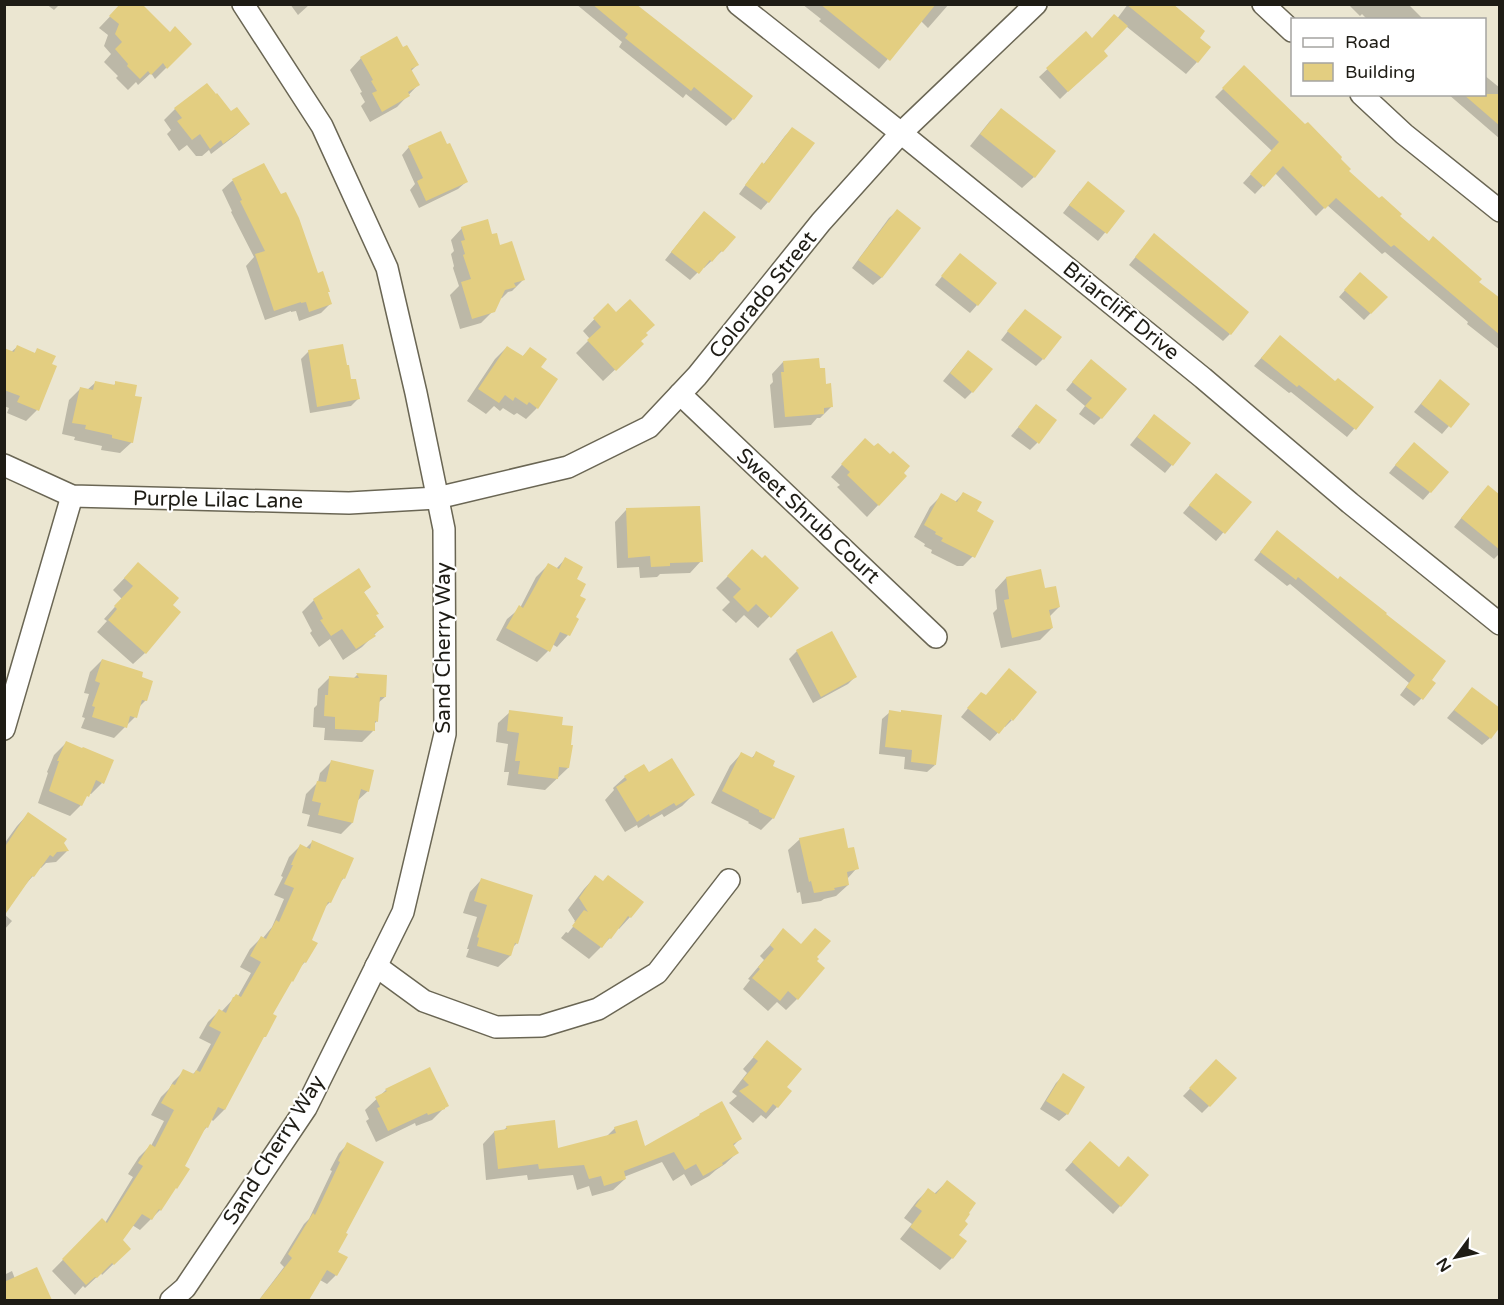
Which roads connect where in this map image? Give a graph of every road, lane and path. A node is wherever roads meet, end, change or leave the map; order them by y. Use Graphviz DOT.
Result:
graph roads {
  1 [pos="243,4"];
  2 [pos="738,4"];
  3 [pos="1036,4"];
  4 [pos="1263,4"];
  5 [pos="1291,29"];
  6 [pos="1363,96"];
  7 [pos="901,133"];
  8 [pos="1500,211"];
  9 [pos="680,394"];
  10 [pos="4,465"];
  11 [pos="72,496"];
  12 [pos="437,498"];
  13 [pos="1500,624"];
  14 [pos="936,637"];
  15 [pos="4,729"];
  16 [pos="729,880"];
  17 [pos="376,966"];
  18 [pos="171,1300"];
  1 -- 12 [label="street, Sand Cherry Way"];
  2 -- 7 [label="street, Briarcliff Drive"];
  3 -- 7 [label="street, Colorado Street"];
  4 -- 5 [label="street"];
  6 -- 8 [label="street"];
  7 -- 9 [label="street, Colorado Street"];
  7 -- 13 [label="street, Briarcliff Drive"];
  9 -- 12 [label="street, Colorado Street"];
  9 -- 14 [label="street, Sweet Shrub Court"];
  10 -- 11 [label="street, Purple Lilac Lane"];
  11 -- 12 [label="street, Purple Lilac Lane"];
  11 -- 15 [label="street"];
  12 -- 17 [label="street, Sand Cherry Way"];
  16 -- 17 [label="street"];
  17 -- 18 [label="street, Sand Cherry Way"];
}
